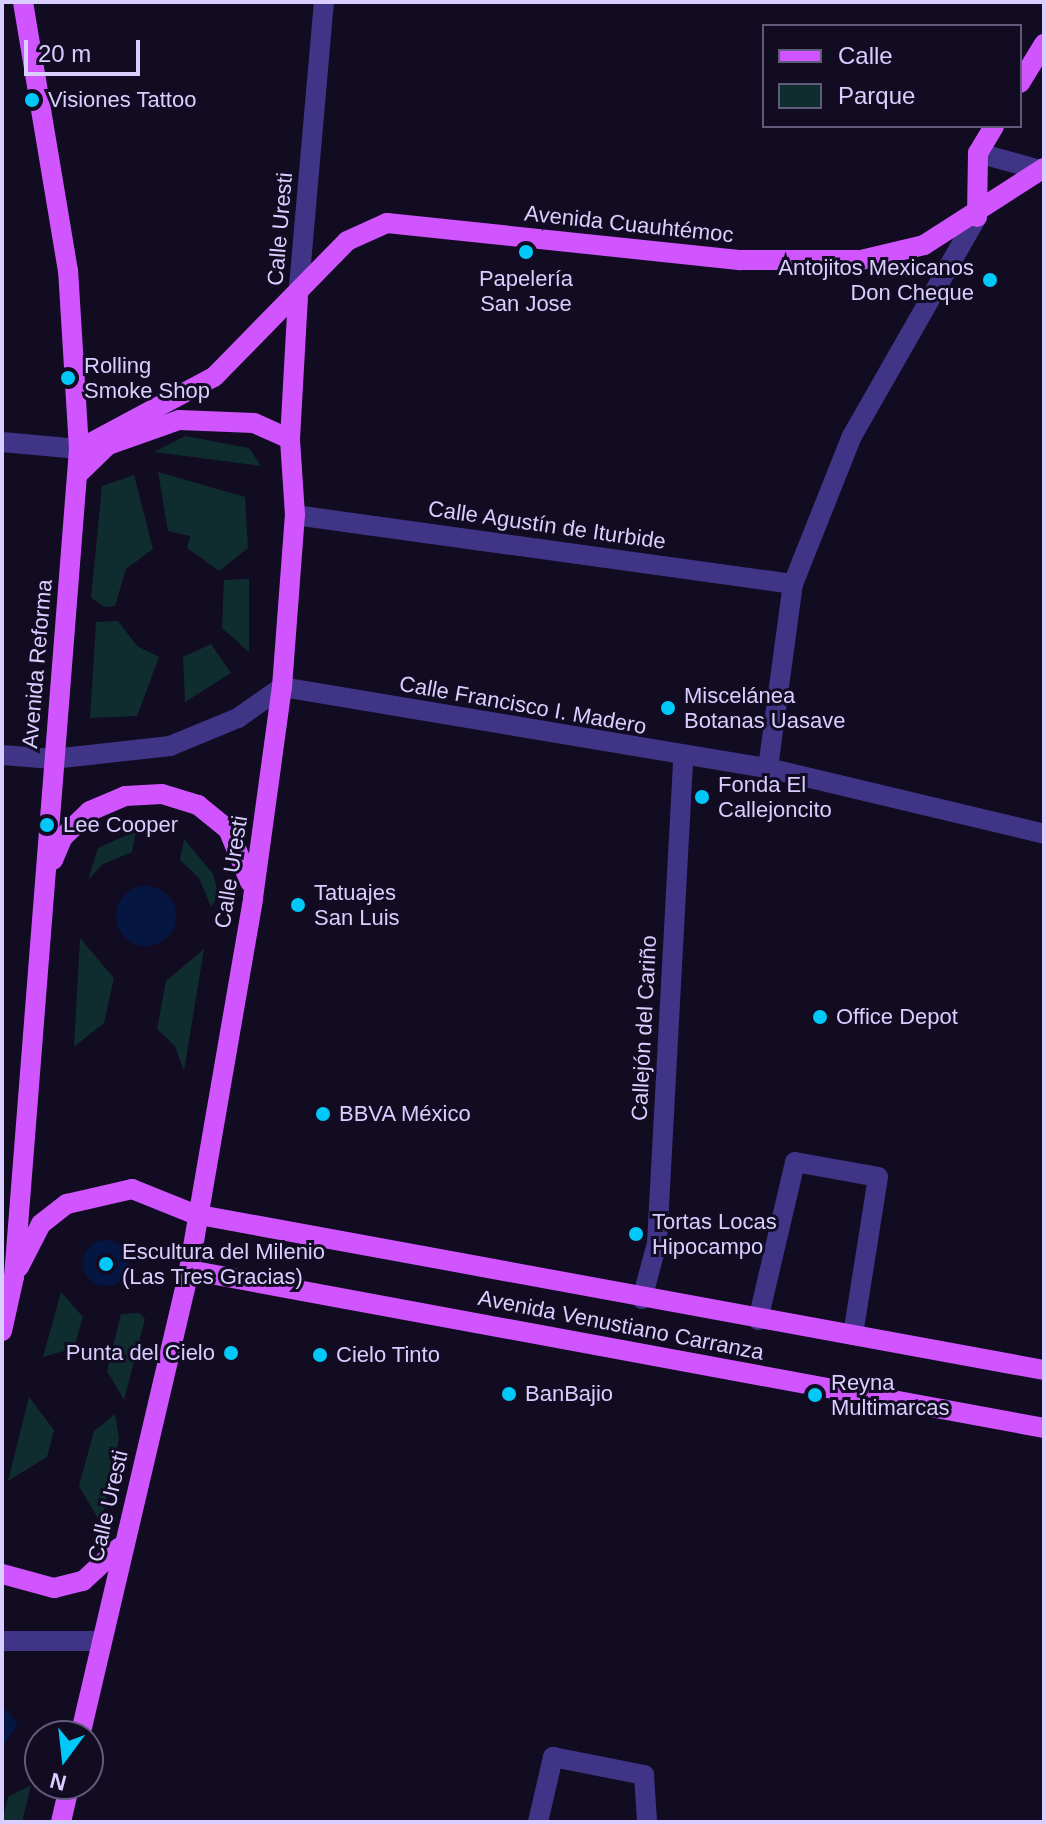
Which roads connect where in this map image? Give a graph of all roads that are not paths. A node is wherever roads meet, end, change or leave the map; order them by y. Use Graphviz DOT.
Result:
graph roads {
  1 [pos="23,2"];
  2 [pos="324,2"];
  3 [pos="1044,44"];
  4 [pos="1022,80"];
  5 [pos="993,128"];
  6 [pos="978,153"];
  7 [pos="1043,170"];
  8 [pos="977,217"];
  9 [pos="298,298"];
  10 [pos="290,439"];
  11 [pos="2,442"];
  12 [pos="79,449"];
  13 [pos="78,474"];
  14 [pos="295,515"];
  15 [pos="793,584"];
  16 [pos="282,687"];
  17 [pos="2,755"];
  18 [pos="683,757"];
  19 [pos="53,759"];
  20 [pos="768,768"];
  21 [pos="1044,834"];
  22 [pos="48,871"];
  23 [pos="253,898"];
  24 [pos="194,1214"];
  25 [pos="189,1270"];
  26 [pos="8,1276"];
  27 [pos="642,1299"];
  28 [pos="758,1320"];
  29 [pos="2,1331"];
  30 [pos="853,1335"];
  31 [pos="1044,1370"];
  32 [pos="1044,1428"];
  33 [pos="125,1541"];
  34 [pos="2,1574"];
  35 [pos="2,1641"];
  36 [pos="101,1641"];
  37 [pos="84,1720"];
  38 [pos="66,1800"];
  39 [pos="61,1822"];
  40 [pos="538,1822"];
  41 [pos="647,1822"];
  1 -- 12 [label="main road, Avenida Reforma"];
  2 -- 9 [label="street, Calle Uresti"];
  3 -- 4 [label="main road"];
  5 -- 6 [label="main road"];
  6 -- 7 [label="street"];
  6 -- 8 [label="main road"];
  7 -- 8 [label="main road, Avenida Cuauhtémoc"];
  8 -- 9 [label="main road, Avenida Cuauhtémoc"];
  8 -- 15 [label="street"];
  9 -- 10 [label="main road, Calle Uresti"];
  9 -- 12 [label="main road"];
  10 -- 13 [label="main road"];
  10 -- 14 [label="main road, Calle Uresti"];
  11 -- 12 [label="street"];
  12 -- 13 [label="main road, Avenida Reforma"];
  13 -- 19 [label="main road, Avenida Reforma"];
  14 -- 15 [label="street, Calle Agustín de Iturbide"];
  14 -- 16 [label="main road, Calle Uresti"];
  15 -- 20 [label="street"];
  16 -- 18 [label="street, Calle Francisco I. Madero"];
  16 -- 19 [label="street"];
  16 -- 23 [label="main road, Calle Uresti"];
  17 -- 19 [label="street"];
  18 -- 20 [label="street, Calle Francisco I. Madero"];
  18 -- 27 [label="street, Callejón del Cariño"];
  19 -- 22 [label="main road, Avenida Reforma"];
  20 -- 21 [label="street, Calle Francisco I. Madero"];
  22 -- 23 [label="main road"];
  22 -- 26 [label="main road, Avenida Reforma"];
  23 -- 24 [label="main road, Calle Uresti"];
  24 -- 25 [label="main road, Calle Uresti"];
  24 -- 26 [label="main road, Avenida Venustiano Carranza"];
  24 -- 27 [label="main road, Avenida Venustiano Carranza"];
  25 -- 32 [label="main road, Avenida Venustiano Carranza"];
  25 -- 33 [label="main road, Calle Uresti"];
  26 -- 29 [label="main road, Avenida Reforma"];
  27 -- 28 [label="main road, Avenida Venustiano Carranza"];
  28 -- 30 [label="main road, Avenida Venustiano Carranza"];
  28 -- 30 [label="street"];
  30 -- 31 [label="main road, Avenida Venustiano Carranza"];
  33 -- 34 [label="main road"];
  33 -- 36 [label="main road, Calle Uresti"];
  35 -- 36 [label="street"];
  36 -- 37 [label="main road, Calle Uresti"];
  38 -- 39 [label="main road"];
  40 -- 41 [label="street"];
}
